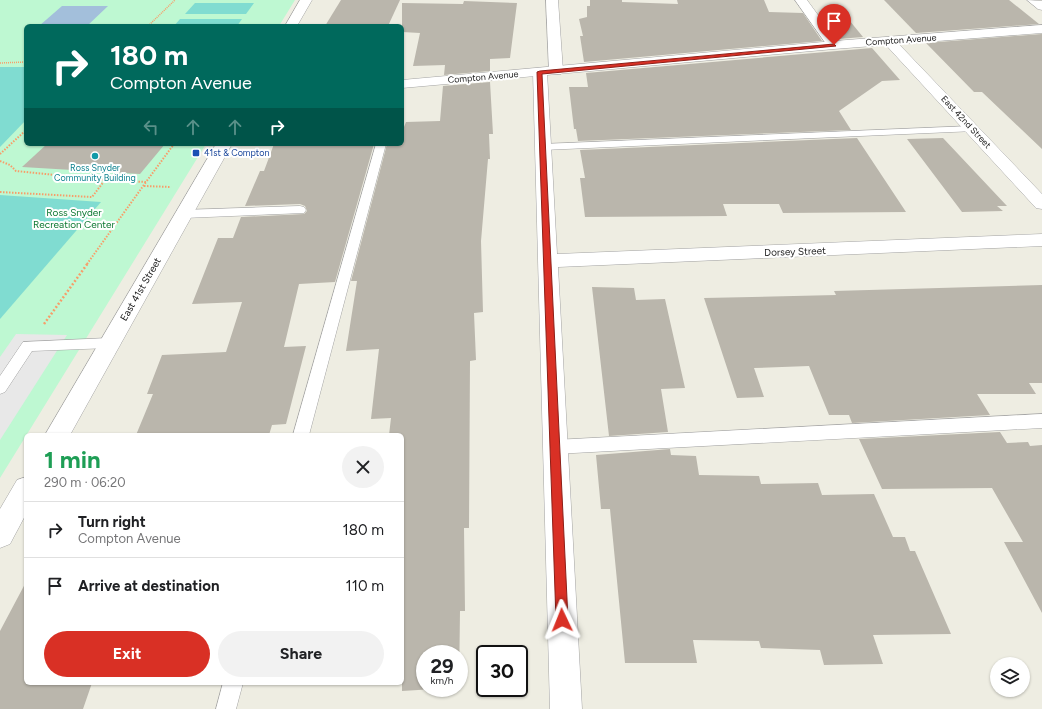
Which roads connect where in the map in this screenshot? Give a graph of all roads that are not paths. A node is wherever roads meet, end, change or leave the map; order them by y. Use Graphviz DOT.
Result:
graph roads {
  1 [pos="306,0"];
  2 [pos="552,0"];
  3 [pos="801,0"];
  4 [pos="1033,0"];
  5 [pos="1042,7"];
  6 [pos="292,24"];
  7 [pos="1042,29"];
  8 [pos="889,41"];
  9 [pos="834,45"];
  10 [pos="548,72"];
  11 [pos="404,84"];
  12 [pos="972,129"];
  13 [pos="223,146"];
  14 [pos="380,146"];
  15 [pos="543,147"];
  16 [pos="1042,204"];
  17 [pos="300,210"];
  18 [pos="184,214"];
  19 [pos="1042,240"];
  20 [pos="547,261"];
  21 [pos="110,343"];
  22 [pos="0,388"];
  23 [pos="1042,421"];
  24 [pos="58,433"];
  25 [pos="302,433"];
  26 [pos="555,447"];
  27 [pos="24,493"];
  28 [pos="0,535"];
  29 [pos="232,685"];
  30 [pos="226,709"];
  31 [pos="566,709"];
  1 -- 6 [label="street"];
  2 -- 10 [label="street"];
  3 -- 9 [label="street"];
  4 -- 5 [label="street"];
  7 -- 8 [label="street, Compton Avenue"];
  8 -- 9 [label="street, Compton Avenue"];
  8 -- 12 [label="street, East 42nd Street"];
  9 -- 10 [label="street, Compton Avenue"];
  10 -- 11 [label="street, Compton Avenue"];
  10 -- 15 [label="street"];
  12 -- 15 [label="lane"];
  12 -- 16 [label="street, East 42nd Street"];
  13 -- 18 [label="street, East 41st Street"];
  14 -- 25 [label="lane"];
  15 -- 20 [label="street"];
  17 -- 18 [label="lane"];
  18 -- 21 [label="street, East 41st Street"];
  19 -- 20 [label="street, Dorsey Street"];
  20 -- 26 [label="street"];
  21 -- 22 [label="lane"];
  21 -- 24 [label="street, East 41st Street"];
  23 -- 26 [label="lane"];
  26 -- 31 [label="street"];
  27 -- 28 [label="street"];
  29 -- 30 [label="lane"];
}
